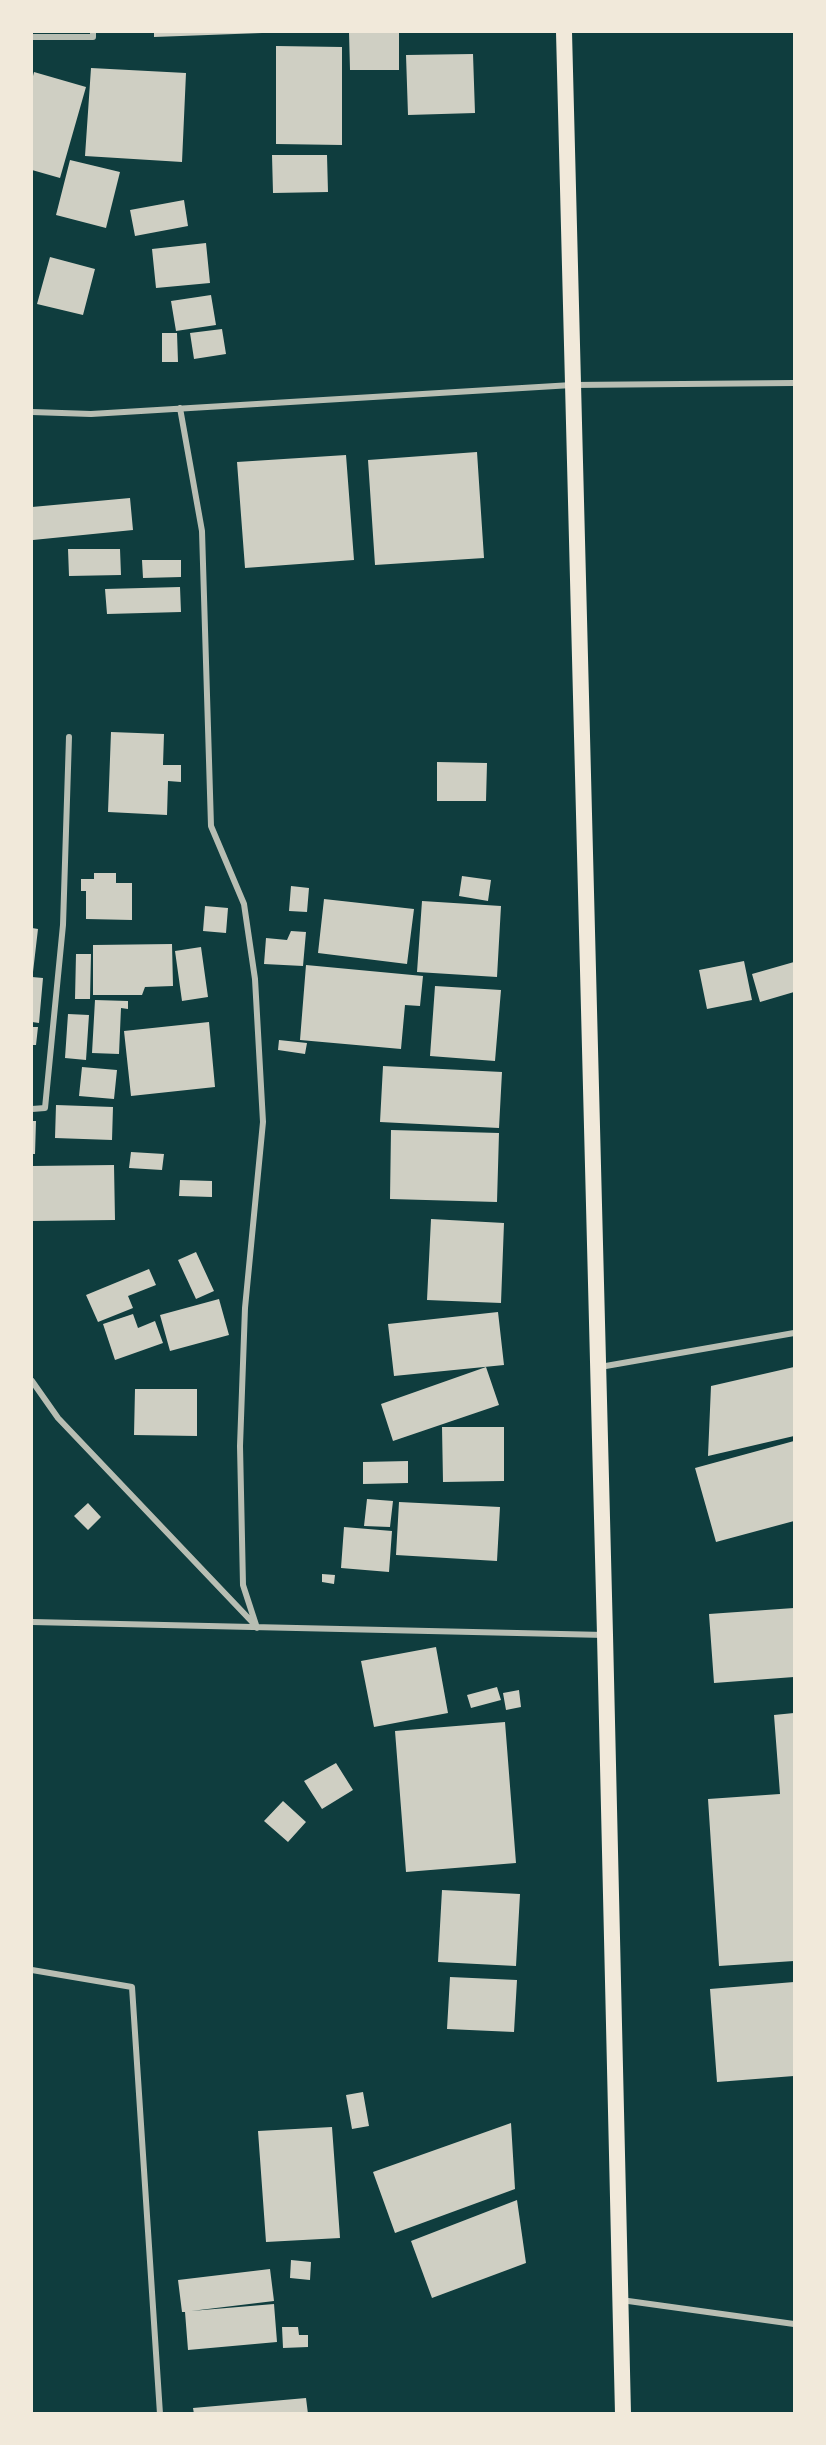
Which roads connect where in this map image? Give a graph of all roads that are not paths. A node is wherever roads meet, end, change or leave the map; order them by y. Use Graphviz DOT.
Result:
graph roads {
  1 [pos="93,32"];
  2 [pos="564,32"];
  3 [pos="32,38"];
  4 [pos="795,383"];
  5 [pos="572,385"];
  6 [pos="180,408"];
  7 [pos="32,412"];
  8 [pos="69,737"];
  9 [pos="32,1108"];
  10 [pos="795,1333"];
  11 [pos="598,1368"];
  12 [pos="32,1381"];
  13 [pos="32,1623"];
  14 [pos="257,1628"];
  15 [pos="605,1635"];
  16 [pos="32,1970"];
  17 [pos="620,2300"];
  18 [pos="795,2324"];
  19 [pos="160,2414"];
  20 [pos="623,2414"];
  1 -- 3 [label="street"];
  2 -- 5 [label="highway"];
  4 -- 5 [label="street"];
  5 -- 6 [label="street"];
  5 -- 11 [label="highway"];
  6 -- 7 [label="street"];
  6 -- 14 [label="street"];
  8 -- 9 [label="street"];
  10 -- 11 [label="street"];
  11 -- 15 [label="highway"];
  12 -- 14 [label="street"];
  13 -- 14 [label="street"];
  14 -- 15 [label="street"];
  15 -- 17 [label="highway"];
  16 -- 19 [label="street"];
  17 -- 18 [label="street"];
  17 -- 20 [label="highway"];
}
